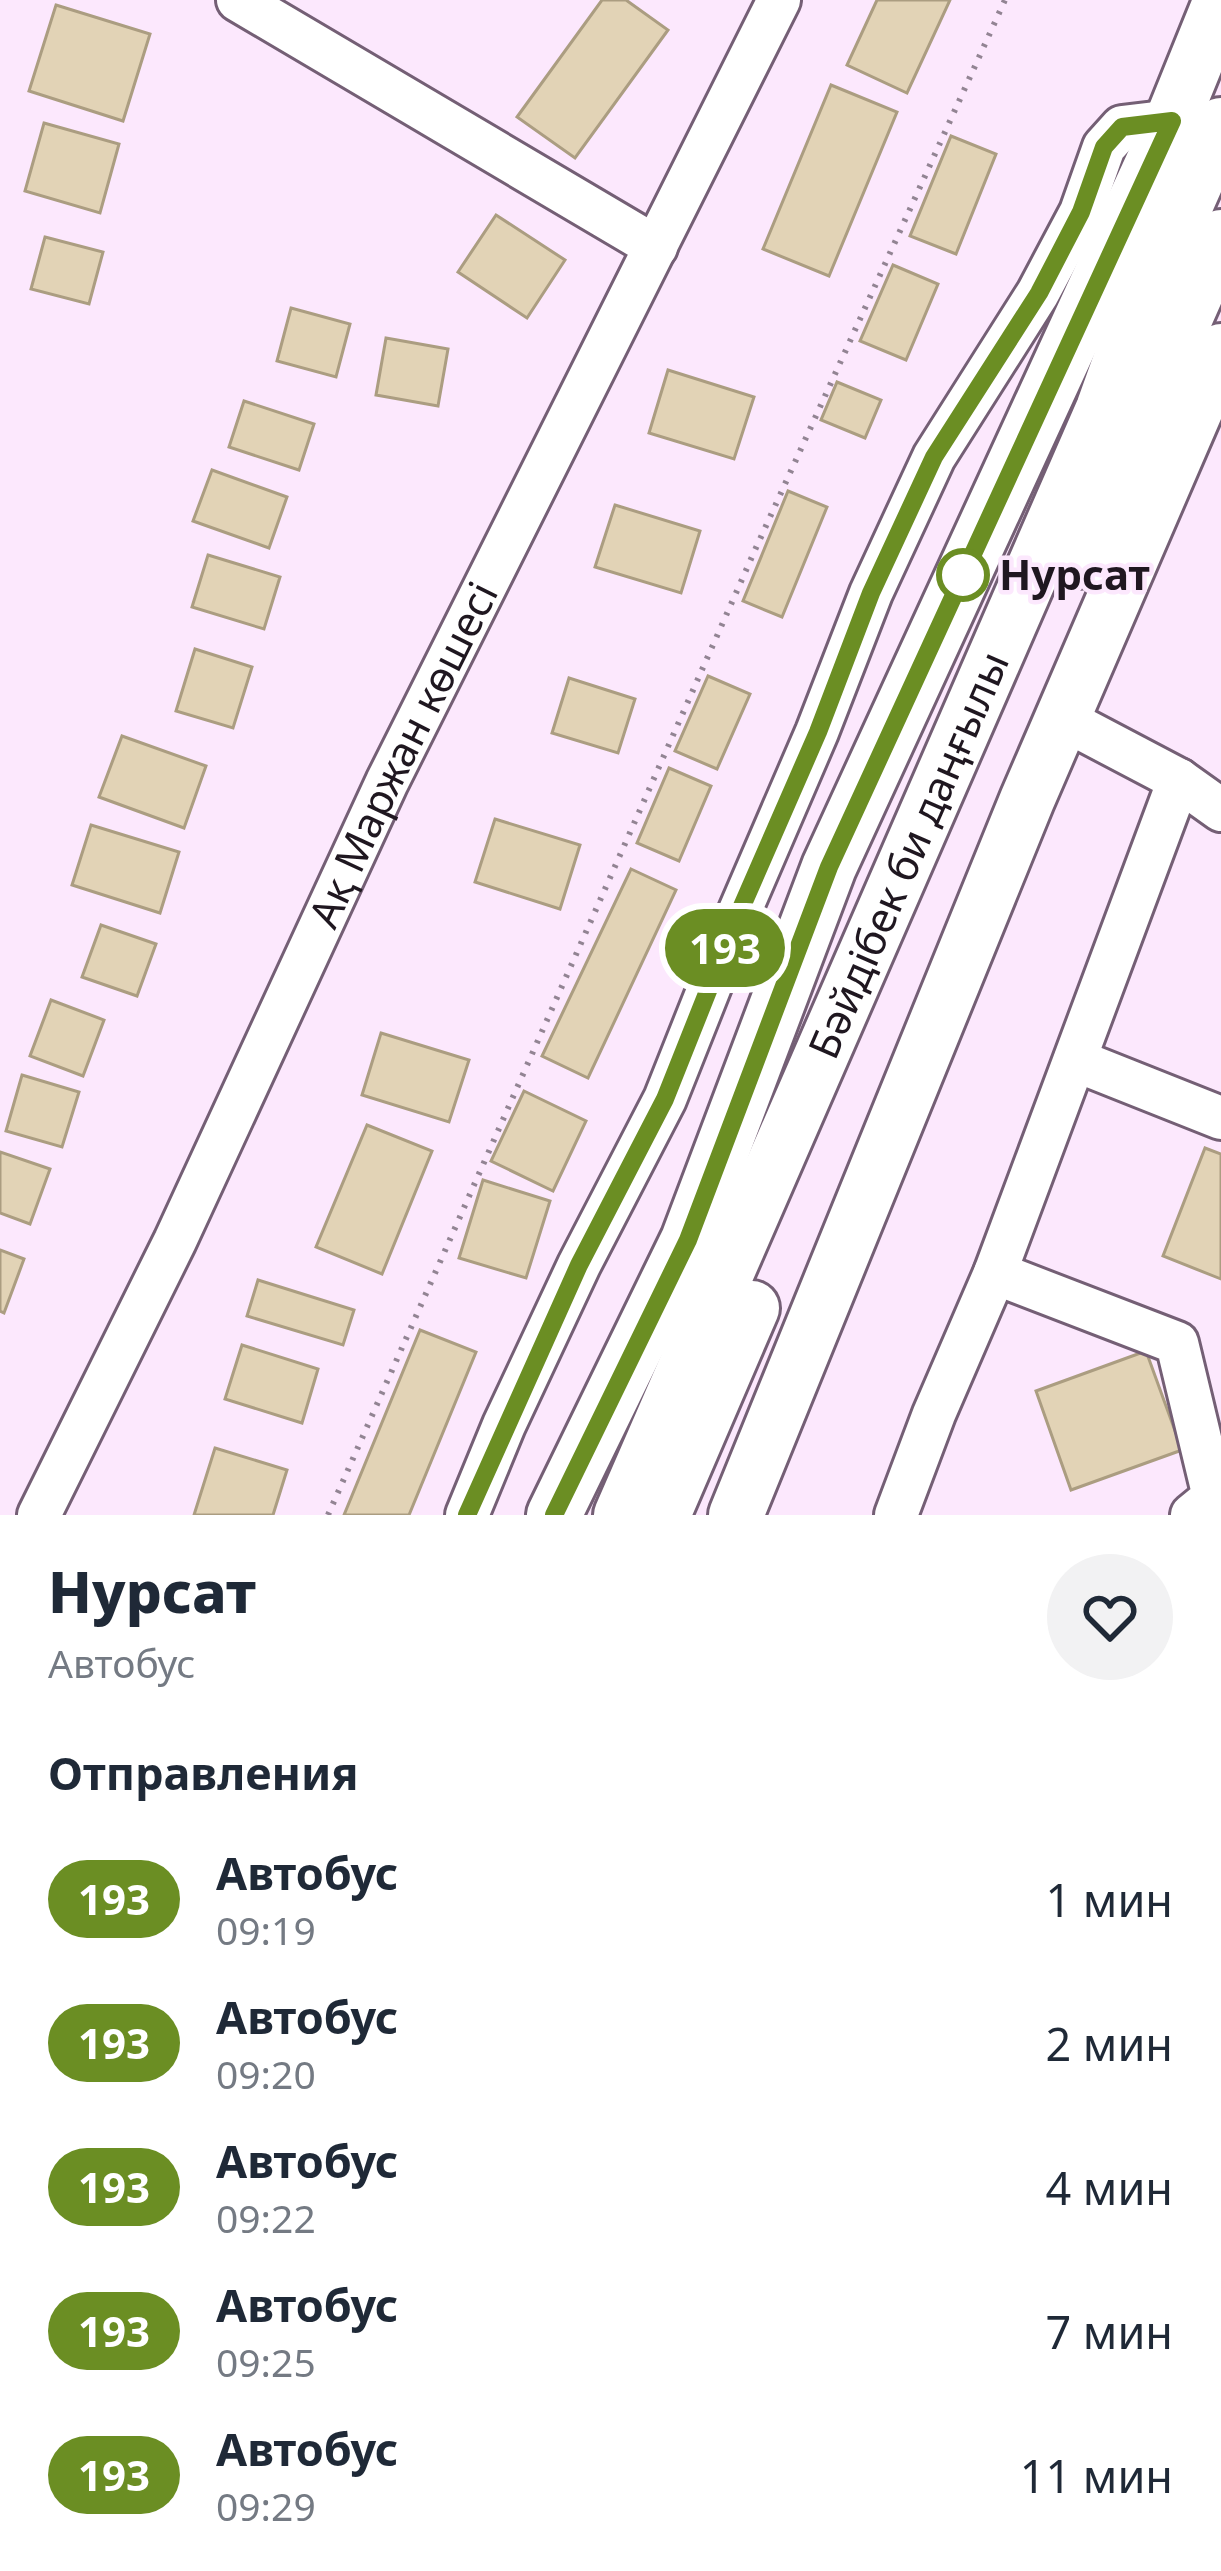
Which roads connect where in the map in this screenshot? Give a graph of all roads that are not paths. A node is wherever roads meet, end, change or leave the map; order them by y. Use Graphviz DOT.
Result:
graph roads {
  1 [pos="238,0"];
  2 [pos="778,0"];
  3 [pos="1221,0"];
  4 [pos="1196,123"];
  5 [pos="1221,237"];
  6 [pos="656,247"];
  7 [pos="1221,351"];
  8 [pos="1065,720"];
  9 [pos="1179,780"];
  10 [pos="1221,810"];
  11 [pos="1076,1060"];
  12 [pos="1221,1118"];
  13 [pos="994,1273"];
  14 [pos="39,1515"];
  15 [pos="467,1515"];
  16 [pos="554,1515"];
  17 [pos="621,1515"];
  18 [pos="663,1515"];
  19 [pos="736,1515"];
  20 [pos="896,1515"];
  21 [pos="1192,1515"];
  1 -- 6 [label="street"];
  2 -- 6 [label="street, Ақ Маржан көшесі"];
  3 -- 4 [label="main road"];
  4 -- 15 [label="street"];
  4 -- 16 [label="main road"];
  4 -- 17 [label="main road, Бәйдібек би даңғылы"];
  5 -- 18 [label="main road, Бәйдібек би даңғылы"];
  6 -- 14 [label="street, Ақ Маржан көшесі"];
  7 -- 8 [label="main road"];
  8 -- 9 [label="street"];
  8 -- 19 [label="main road"];
  9 -- 10 [label="street"];
  9 -- 11 [label="street"];
  11 -- 12 [label="street"];
  11 -- 13 [label="street"];
  13 -- 20 [label="street"];
  13 -- 21 [label="street"];
}
